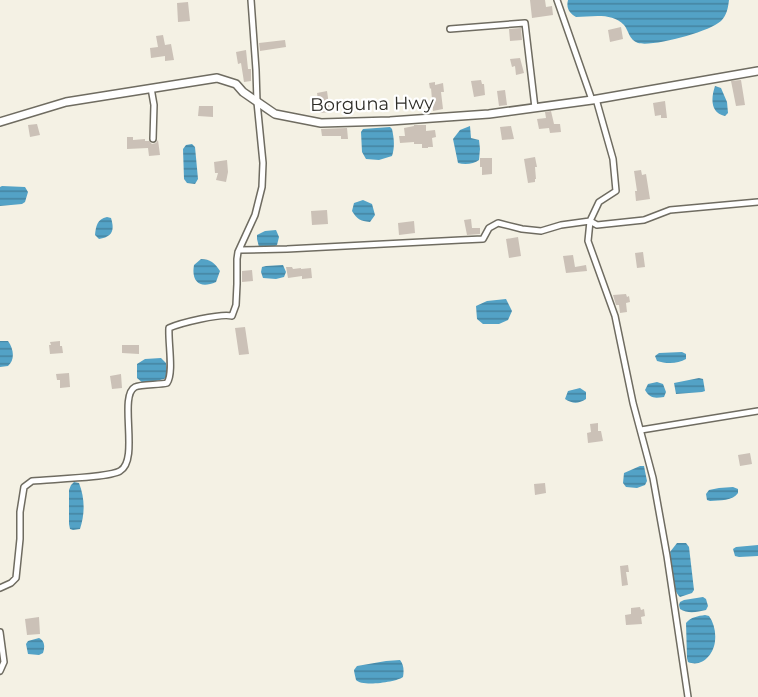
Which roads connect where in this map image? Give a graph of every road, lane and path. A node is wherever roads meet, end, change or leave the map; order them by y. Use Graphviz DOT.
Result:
graph roads {
  1 [pos="251,0"];
  2 [pos="557,0"];
  3 [pos="450,29"];
  4 [pos="758,71"];
  5 [pos="151,88"];
  6 [pos="594,100"];
  7 [pos="257,102"];
  8 [pos="535,108"];
  9 [pos="0,122"];
  10 [pos="153,140"];
  11 [pos="758,202"];
  12 [pos="590,221"];
  13 [pos="240,250"];
  14 [pos="758,411"];
  15 [pos="641,430"];
  16 [pos="0,588"];
  17 [pos="0,632"];
  18 [pos="0,671"];
  19 [pos="688,697"];
  1 -- 7 [label="street"];
  2 -- 6 [label="street"];
  3 -- 8 [label="street"];
  4 -- 6 [label="street, Borguna Hwy"];
  5 -- 7 [label="street, Borguna Hwy"];
  5 -- 9 [label="street, Borguna Hwy"];
  5 -- 10 [label="street"];
  6 -- 8 [label="street, Borguna Hwy"];
  6 -- 12 [label="street"];
  7 -- 8 [label="street, Borguna Hwy"];
  7 -- 13 [label="street"];
  11 -- 12 [label="street"];
  12 -- 13 [label="street"];
  12 -- 15 [label="street"];
  13 -- 16 [label="street"];
  14 -- 15 [label="street"];
  15 -- 19 [label="street"];
  17 -- 18 [label="street"];
}
